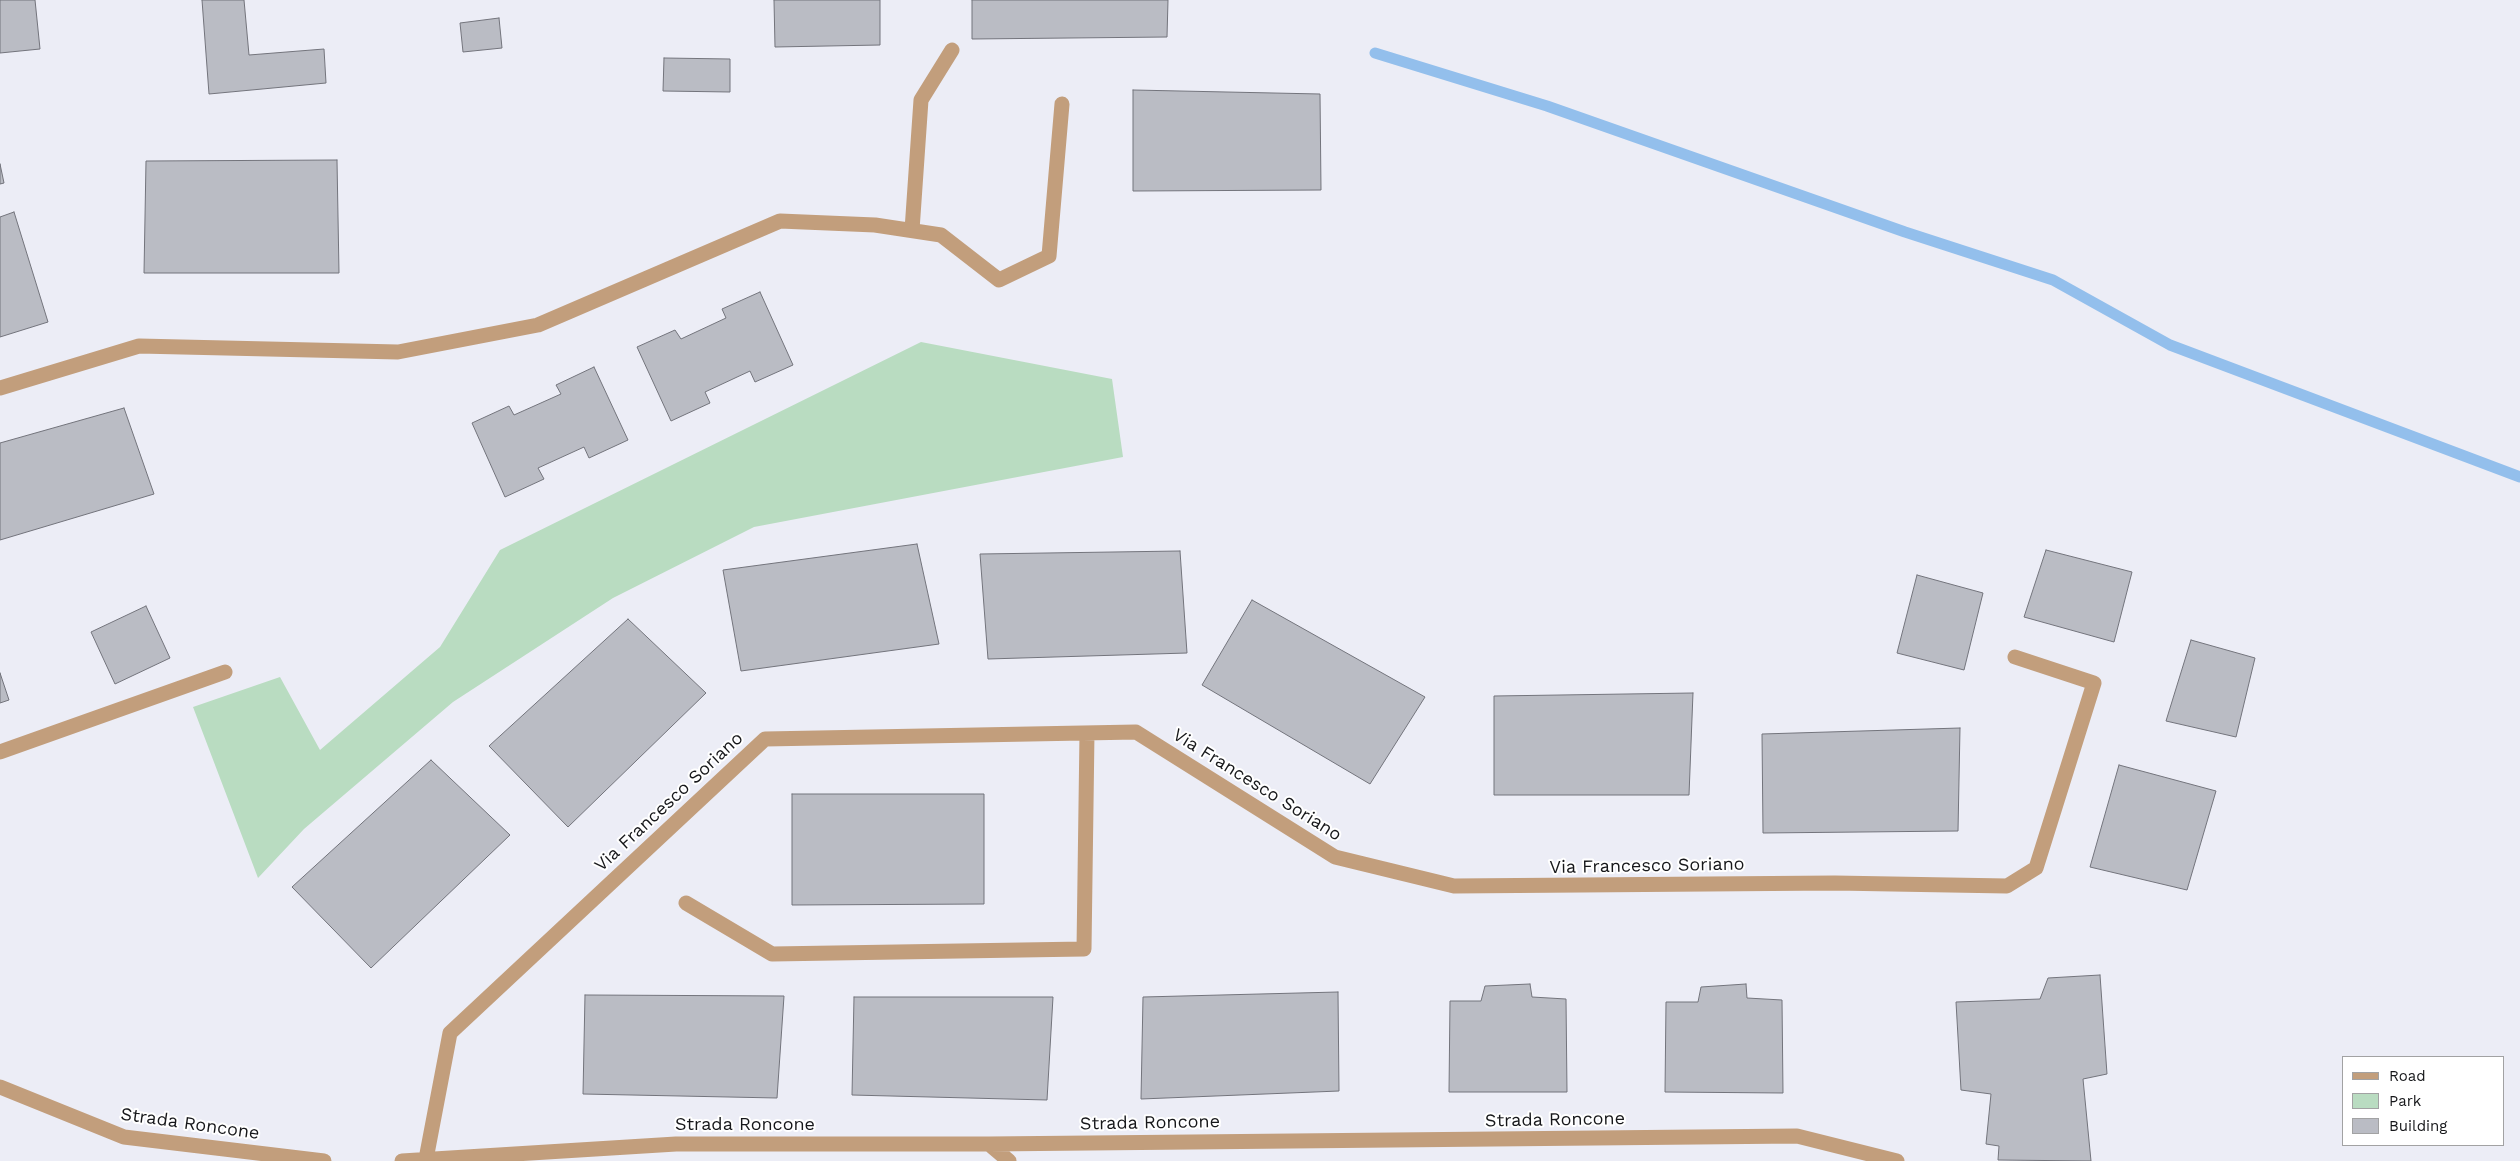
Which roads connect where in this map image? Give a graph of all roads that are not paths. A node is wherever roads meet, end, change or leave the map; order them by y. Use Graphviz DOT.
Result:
graph roads {
  1 [pos="952,50"];
  2 [pos="1062,104"];
  3 [pos="912,230"];
  4 [pos="0,388"];
  5 [pos="2015,657"];
  6 [pos="225,672"];
  7 [pos="1087,733"];
  8 [pos="0,752"];
  9 [pos="686,903"];
  10 [pos="0,1087"];
  11 [pos="989,1144"];
  12 [pos="426,1159"];
  13 [pos="324,1161"];
  14 [pos="402,1161"];
  15 [pos="1009,1161"];
  16 [pos="1897,1161"];
  1 -- 3 [label="street"];
  2 -- 3 [label="street"];
  3 -- 4 [label="street"];
  5 -- 7 [label="street, Via Francesco Soriano"];
  6 -- 8 [label="street"];
  7 -- 9 [label="street"];
  7 -- 12 [label="street, Via Francesco Soriano"];
  10 -- 13 [label="street, Strada Roncone"];
  11 -- 12 [label="street, Strada Roncone"];
  11 -- 15 [label="street"];
  11 -- 16 [label="street, Strada Roncone"];
  12 -- 14 [label="street, Strada Roncone"];
}
